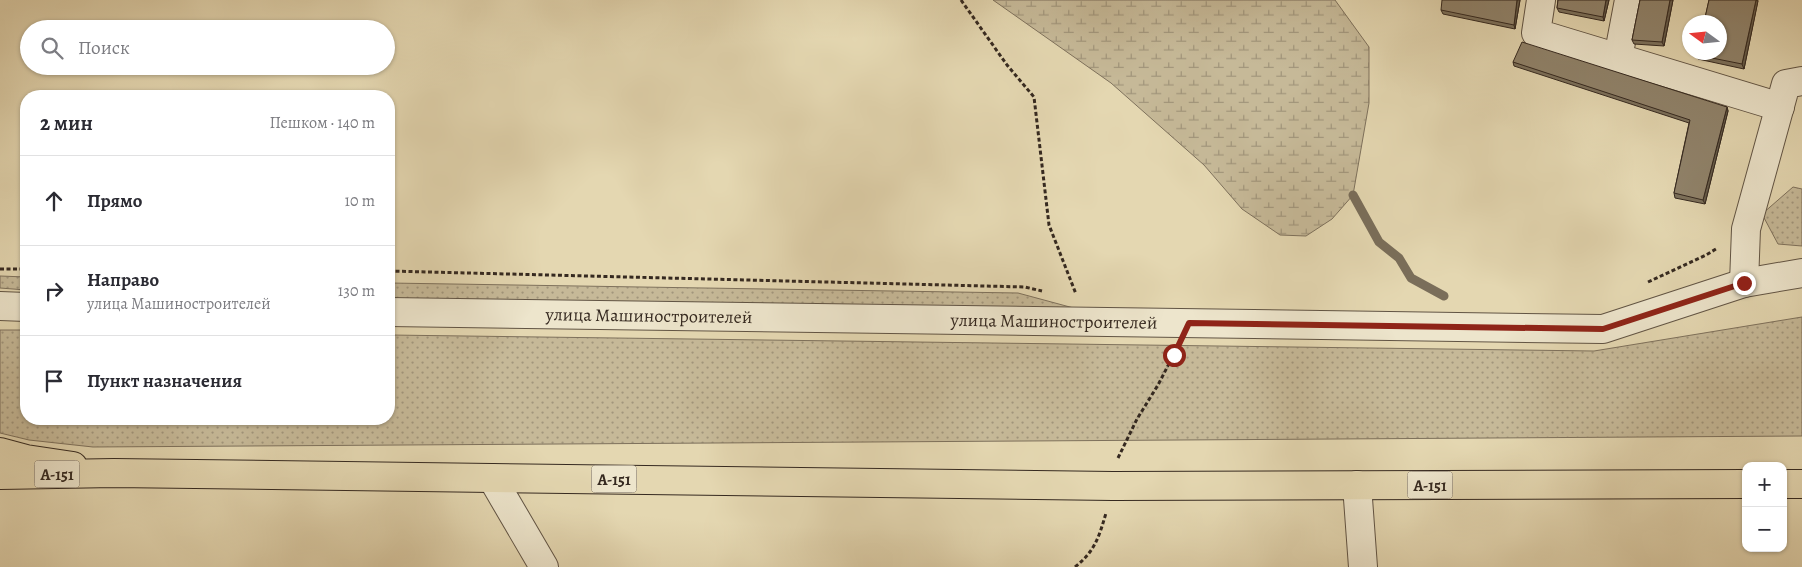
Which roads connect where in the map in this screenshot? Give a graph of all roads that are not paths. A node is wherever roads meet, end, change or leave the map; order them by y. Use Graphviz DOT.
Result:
graph roads {
  1 [pos="1541,0"];
  2 [pos="1629,0"];
  3 [pos="1618,58"];
  4 [pos="1802,81"];
  5 [pos="1780,107"];
  6 [pos="1802,273"];
  7 [pos="1744,283"];
  8 [pos="0,306"];
  9 [pos="20,306"];
  10 [pos="395,312"];
  11 [pos="0,452"];
  12 [pos="114,473"];
  13 [pos="0,475"];
  14 [pos="492,478"];
  15 [pos="1742,484"];
  16 [pos="1787,484"];
  17 [pos="1802,484"];
  18 [pos="1357,485"];
  19 [pos="546,566"];
  20 [pos="1364,567"];
  1 -- 3 [label="street"];
  2 -- 3 [label="street"];
  3 -- 5 [label="street"];
  4 -- 5 [label="street"];
  5 -- 7 [label="street"];
  6 -- 7 [label="street, улица Машиностроителей"];
  7 -- 10 [label="street, улица Машиностроителей"];
  8 -- 9 [label="street"];
  11 -- 12 [label="main road"];
  12 -- 13 [label="main road, А-151"];
  12 -- 14 [label="main road, А-151"];
  14 -- 18 [label="main road, А-151"];
  14 -- 19 [label="street"];
  15 -- 18 [label="main road, А-151"];
  16 -- 17 [label="main road"];
  18 -- 20 [label="street"];
}
